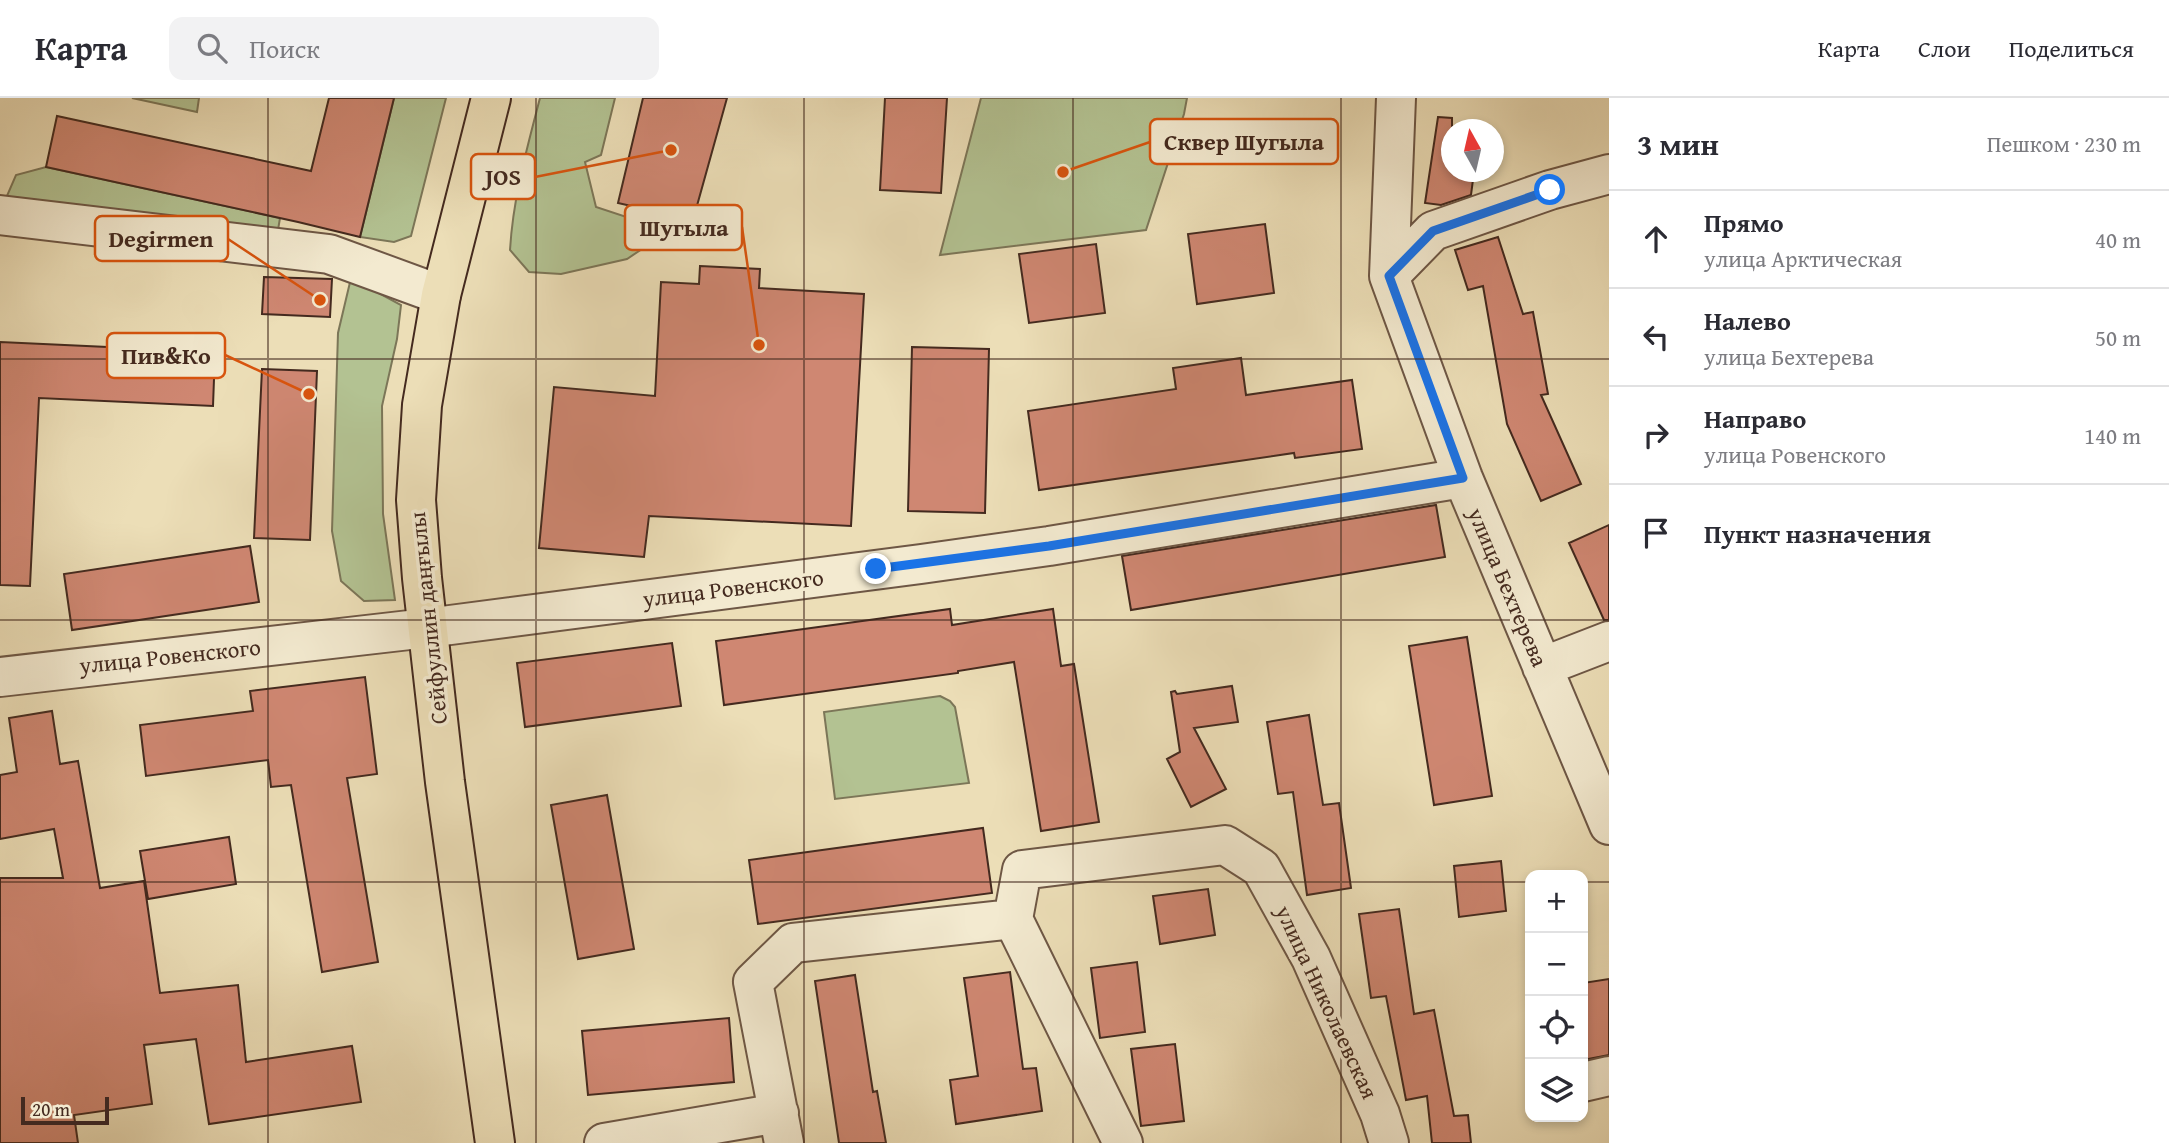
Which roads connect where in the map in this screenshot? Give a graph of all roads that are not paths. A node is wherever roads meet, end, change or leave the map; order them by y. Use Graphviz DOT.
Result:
graph roads {
  1 [pos="491,98"];
  2 [pos="1396,98"];
  3 [pos="1609,174"];
  4 [pos="0,215"];
  5 [pos="1389,276"];
  6 [pos="441,295"];
  7 [pos="1463,478"];
  8 [pos="427,628"];
  9 [pos="1609,641"];
  10 [pos="1542,667"];
  11 [pos="0,677"];
  12 [pos="1609,825"];
  13 [pos="1013,919"];
  14 [pos="1609,1076"];
  15 [pos="1588,1081"];
  16 [pos="781,1128"];
  17 [pos="495,1143"];
  18 [pos="604,1143"];
  19 [pos="1123,1143"];
  20 [pos="1388,1143"];
  1 -- 6 [label="main road, Сейфуллин даңғылы"];
  2 -- 5 [label="street, улица Бехтерева"];
  3 -- 5 [label="street"];
  4 -- 6 [label="street"];
  5 -- 7 [label="street, улица Бехтерева"];
  6 -- 8 [label="main road, Сейфуллин даңғылы"];
  7 -- 8 [label="street, улица Ровенского"];
  7 -- 10 [label="street, улица Бехтерева"];
  8 -- 11 [label="street, улица Ровенского"];
  8 -- 17 [label="main road, Сейфуллин даңғылы"];
  9 -- 10 [label="street"];
  10 -- 12 [label="street, улица Бехтерева"];
  13 -- 16 [label="street"];
  13 -- 19 [label="street"];
  13 -- 20 [label="street, улица Николаевская"];
  14 -- 15 [label="street"];
  16 -- 18 [label="street"];
}
